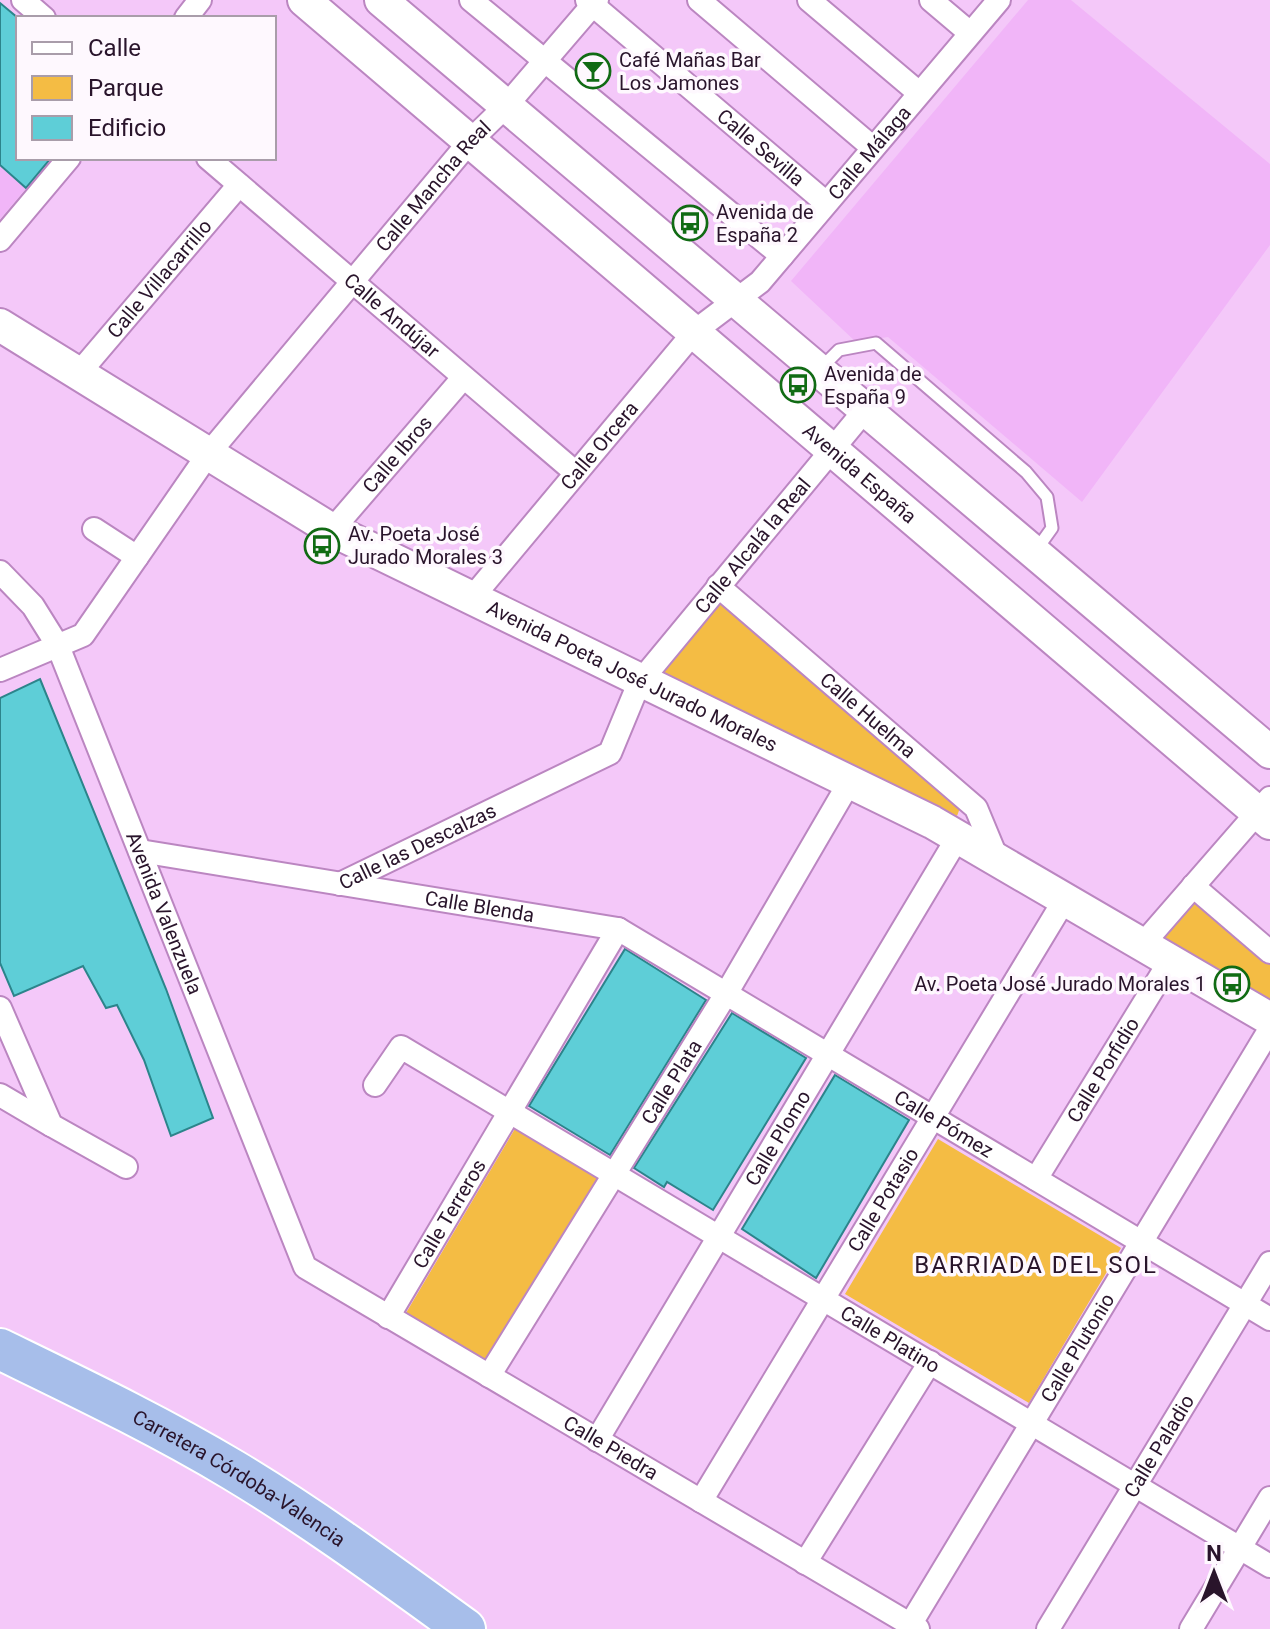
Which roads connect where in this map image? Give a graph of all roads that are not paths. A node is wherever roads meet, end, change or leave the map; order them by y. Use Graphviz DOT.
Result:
graph roads {
  1 [pos="23,0"];
  2 [pos="200,0"];
  3 [pos="304,0"];
  4 [pos="381,0"];
  5 [pos="471,0"];
  6 [pos="699,0"];
  7 [pos="809,0"];
  8 [pos="931,0"];
  9 [pos="999,0"];
  10 [pos="592,2"];
  11 [pos="42,16"];
  12 [pos="188,16"];
  13 [pos="970,33"];
  14 [pos="544,62"];
  15 [pos="919,93"];
  16 [pos="506,106"];
  17 [pos="471,140"];
  18 [pos="872,147"];
  19 [pos="67,160"];
  20 [pos="210,160"];
  21 [pos="239,185"];
  22 [pos="825,202"];
  23 [pos="0,240"];
  24 [pos="782,256"];
  25 [pos="353,282"];
  26 [pos="734,299"];
  27 [pos="0,325"];
  28 [pos="695,331"];
  29 [pos="818,371"];
  30 [pos="79,373"];
  31 [pos="463,378"];
  32 [pos="865,410"];
  33 [pos="831,448"];
  34 [pos="209,453"];
  35 [pos="576,473"];
  36 [pos="94,529"];
  37 [pos="332,530"];
  38 [pos="1034,553"];
  39 [pos="137,557"];
  40 [pos="0,572"];
  41 [pos="718,586"];
  42 [pos="471,599"];
  43 [pos="58,646"];
  44 [pos="0,670"];
  45 [pos="639,683"];
  46 [pos="1270,752"];
  47 [pos="849,783"];
  48 [pos="1266,811"];
  49 [pos="958,837"];
  50 [pos="140,851"];
  51 [pos="998,861"];
  52 [pos="340,884"];
  53 [pos="1193,886"];
  54 [pos="1065,899"];
  55 [pos="618,929"];
  56 [pos="1142,945"];
  57 [pos="1270,952"];
  58 [pos="1170,961"];
  59 [pos="726,994"];
  60 [pos="0,1008"];
  61 [pos="1270,1019"];
  62 [pos="1270,1029"];
  63 [pos="827,1055"];
  64 [pos="375,1085"];
  65 [pos="0,1095"];
  66 [pos="511,1111"];
  67 [pos="933,1117"];
  68 [pos="51,1125"];
  69 [pos="126,1167"];
  70 [pos="615,1173"];
  71 [pos="1036,1179"];
  72 [pos="719,1236"];
  73 [pos="1141,1242"];
  74 [pos="1270,1263"];
  75 [pos="305,1267"];
  76 [pos="823,1298"];
  77 [pos="1245,1304"];
  78 [pos="388,1317"];
  79 [pos="1270,1319"];
  80 [pos="0,1349"];
  81 [pos="930,1362"];
  82 [pos="489,1376"];
  83 [pos="1032,1423"];
  84 [pos="597,1440"];
  85 [pos="1135,1485"];
  86 [pos="1270,1498"];
  87 [pos="701,1501"];
  88 [pos="1240,1548"];
  89 [pos="805,1563"];
  90 [pos="1270,1566"];
  91 [pos="914,1627"];
  92 [pos="465,1629"];
  93 [pos="1048,1629"];
  94 [pos="1191,1629"];
  1 -- 11 [label="street"];
  2 -- 12 [label="street"];
  3 -- 17 [label="main road, Avenida España"];
  4 -- 16 [label="main road"];
  5 -- 14 [label="street"];
  6 -- 18 [label="street"];
  7 -- 15 [label="street"];
  8 -- 13 [label="street"];
  9 -- 13 [label="street, Calle Málaga"];
  10 -- 14 [label="street, Calle Mancha Real"];
  10 -- 22 [label="street, Calle Sevilla"];
  13 -- 15 [label="street, Calle Málaga"];
  14 -- 16 [label="street, Calle Mancha Real"];
  14 -- 24 [label="street"];
  15 -- 18 [label="street, Calle Málaga"];
  16 -- 17 [label="street, Calle Mancha Real"];
  16 -- 26 [label="main road"];
  17 -- 25 [label="street, Calle Mancha Real"];
  17 -- 28 [label="main road, Avenida España"];
  18 -- 22 [label="street, Calle Málaga"];
  19 -- 23 [label="street"];
  20 -- 21 [label="street, Calle Andújar"];
  21 -- 25 [label="street, Calle Andújar"];
  21 -- 30 [label="street, Calle Villacarrillo"];
  22 -- 24 [label="street, Calle Málaga"];
  24 -- 26 [label="street, Calle Málaga"];
  25 -- 31 [label="street, Calle Andújar"];
  25 -- 34 [label="street, Calle Mancha Real"];
  26 -- 28 [label="street, Calle Orcera"];
  26 -- 29 [label="main road"];
  27 -- 30 [label="main road, Avenida Poeta José Jurado Morales"];
  28 -- 33 [label="main road, Avenida España"];
  28 -- 35 [label="street, Calle Orcera"];
  29 -- 32 [label="main road"];
  29 -- 38 [label="lane"];
  30 -- 34 [label="main road, Avenida Poeta José Jurado Morales"];
  31 -- 35 [label="street, Calle Andújar"];
  31 -- 37 [label="street, Calle Ibros"];
  32 -- 33 [label="street, Calle Alcalá la Real"];
  32 -- 38 [label="main road"];
  33 -- 41 [label="street, Calle Alcalá la Real"];
  33 -- 48 [label="main road, Avenida España"];
  34 -- 37 [label="main road, Avenida Poeta José Jurado Morales"];
  34 -- 39 [label="street, Calle Mancha Real"];
  35 -- 42 [label="street, Calle Orcera"];
  36 -- 39 [label="street"];
  37 -- 42 [label="main road, Avenida Poeta José Jurado Morales"];
  38 -- 46 [label="main road"];
  39 -- 43 [label="street, Calle Mancha Real"];
  40 -- 43 [label="street, Avenida Valenzuela"];
  41 -- 45 [label="street, Calle Alcalá la Real"];
  41 -- 51 [label="street, Calle Huelma"];
  42 -- 45 [label="main road, Avenida Poeta José Jurado Morales"];
  43 -- 44 [label="street, Calle Mancha Real"];
  43 -- 50 [label="street, Avenida Valenzuela"];
  45 -- 47 [label="main road, Avenida Poeta José Jurado Morales"];
  45 -- 52 [label="street, Calle las Descalzas"];
  47 -- 49 [label="main road, Avenida Poeta José Jurado Morales"];
  47 -- 59 [label="street, Calle Plata"];
  48 -- 53 [label="street"];
  49 -- 51 [label="main road, Avenida Poeta José Jurado Morales"];
  49 -- 63 [label="street, Calle Plomo"];
  50 -- 52 [label="street, Calle las Descalzas"];
  50 -- 75 [label="street, Avenida Valenzuela"];
  51 -- 54 [label="main road, Avenida Poeta José Jurado Morales"];
  52 -- 55 [label="street, Calle Blenda"];
  53 -- 56 [label="street"];
  53 -- 57 [label="street"];
  54 -- 56 [label="main road, Avenida Poeta José Jurado Morales"];
  54 -- 67 [label="street, Calle Potasio"];
  55 -- 59 [label="street, Calle Pómez"];
  55 -- 66 [label="street, Calle Terreros"];
  56 -- 58 [label="main road, Avenida Poeta José Jurado Morales"];
  58 -- 61 [label="main road, Avenida Poeta José Jurado Morales"];
  58 -- 71 [label="street, Calle Porfidio"];
  59 -- 63 [label="street, Calle Pómez"];
  59 -- 70 [label="street, Calle Plata"];
  60 -- 68 [label="street"];
  62 -- 73 [label="street, Calle Plutonio"];
  63 -- 67 [label="street, Calle Pómez"];
  63 -- 72 [label="street, Calle Plomo"];
  64 -- 66 [label="street"];
  65 -- 68 [label="street"];
  66 -- 70 [label="street, Calle Platino"];
  66 -- 78 [label="street, Calle Terreros"];
  67 -- 71 [label="street, Calle Pómez"];
  67 -- 76 [label="street, Calle Potasio"];
  68 -- 69 [label="street"];
  70 -- 72 [label="street, Calle Platino"];
  70 -- 82 [label="street, Calle Plata"];
  71 -- 73 [label="street, Calle Pómez"];
  72 -- 76 [label="street, Calle Platino"];
  72 -- 84 [label="street, Calle Plomo"];
  73 -- 77 [label="street, Calle Pómez"];
  73 -- 83 [label="street, Calle Plutonio"];
  74 -- 77 [label="street, Calle Paladio"];
  75 -- 78 [label="street, Calle Piedra"];
  76 -- 81 [label="street, Calle Platino"];
  76 -- 87 [label="street, Calle Potasio"];
  77 -- 79 [label="street, Calle Pómez"];
  77 -- 85 [label="street, Calle Paladio"];
  78 -- 82 [label="street, Calle Piedra"];
  80 -- 92 [label="highway, Carretera Córdoba-Valencia"];
  81 -- 83 [label="street, Calle Platino"];
  81 -- 89 [label="street"];
  82 -- 84 [label="street, Calle Piedra"];
  83 -- 85 [label="street, Calle Platino"];
  83 -- 91 [label="street, Calle Plutonio"];
  84 -- 87 [label="street, Calle Piedra"];
  85 -- 88 [label="street, Calle Platino"];
  85 -- 93 [label="street, Calle Paladio"];
  86 -- 88 [label="street"];
  87 -- 89 [label="street, Calle Piedra"];
  88 -- 90 [label="street, Calle Platino"];
  88 -- 94 [label="street"];
  89 -- 91 [label="street, Calle Piedra"];
}
